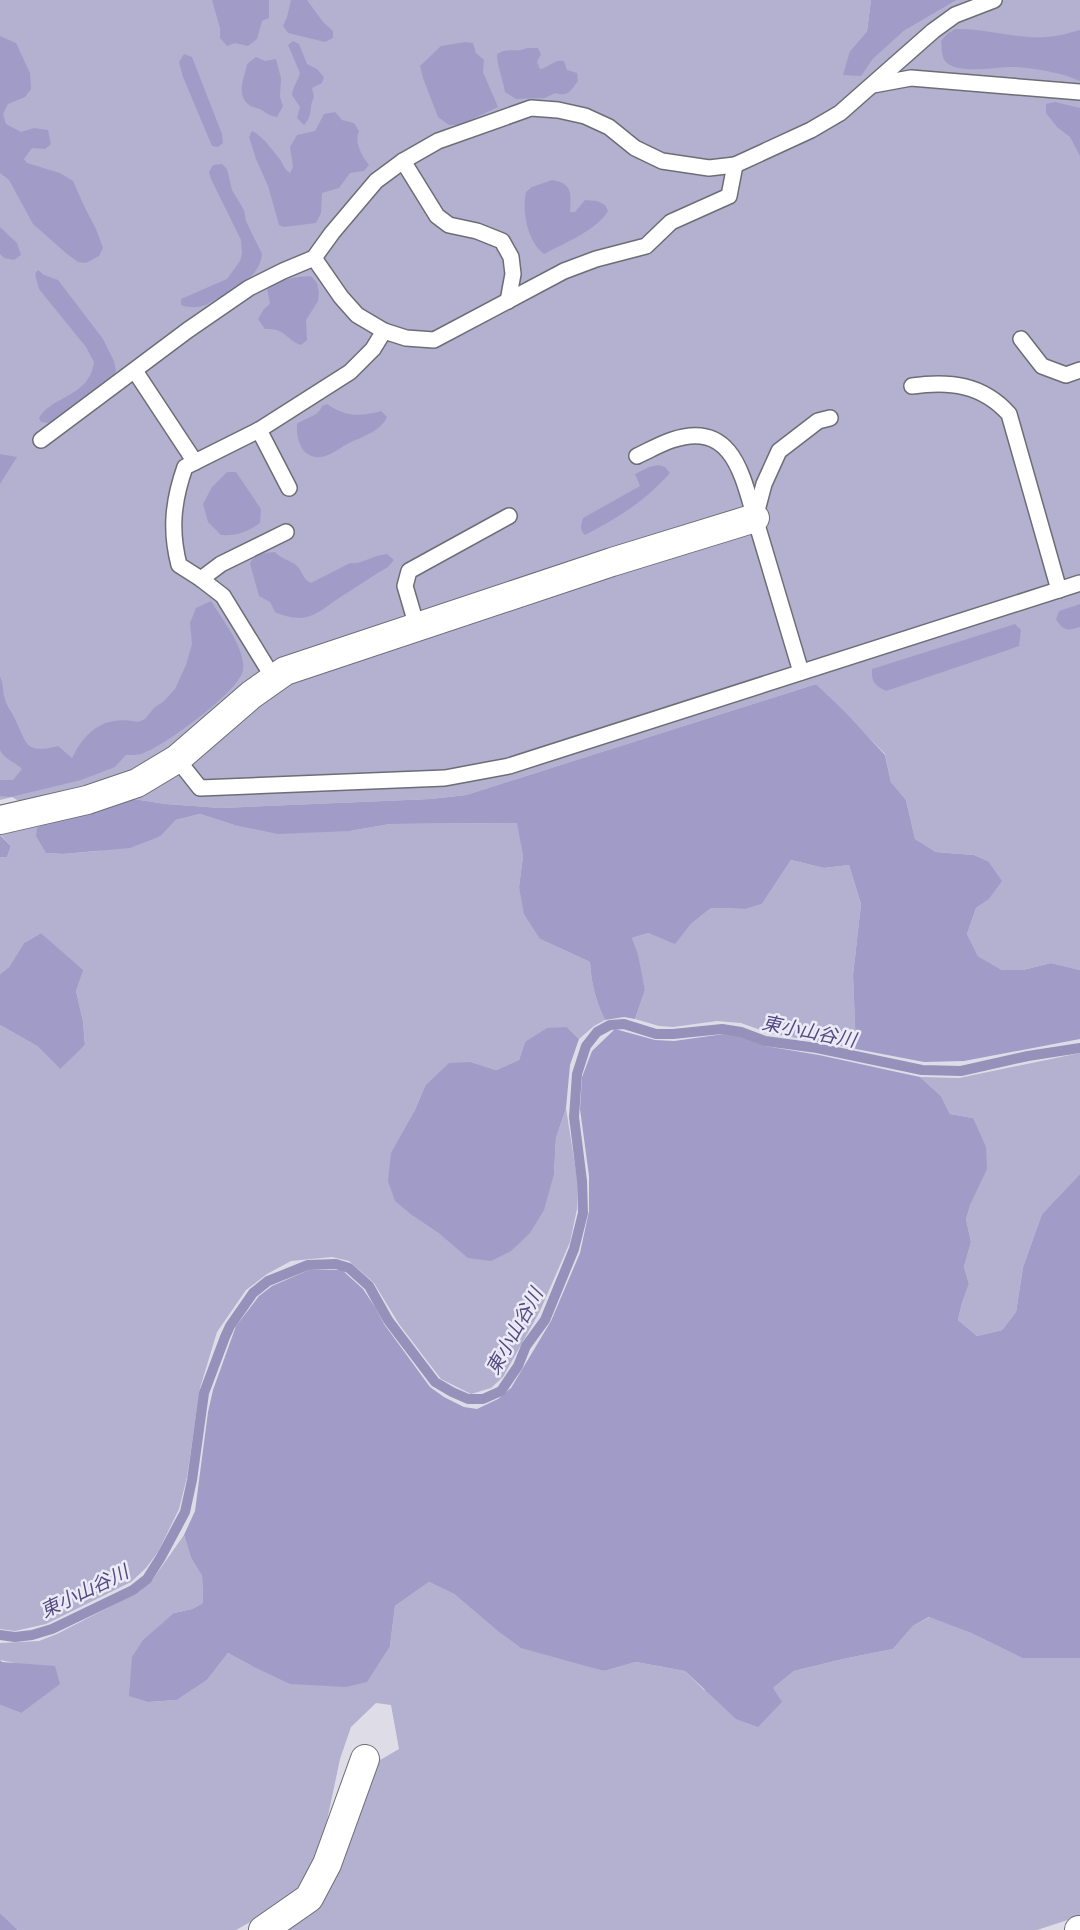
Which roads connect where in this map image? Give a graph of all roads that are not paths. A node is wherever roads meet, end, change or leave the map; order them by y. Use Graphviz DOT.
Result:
graph roads {
  1 [pos="994,0"];
  2 [pos="871,85"];
  3 [pos="1080,92"];
  4 [pos="403,161"];
  5 [pos="735,165"];
  6 [pos="314,258"];
  7 [pos="508,301"];
  8 [pos="384,331"];
  9 [pos="1021,339"];
  10 [pos="1080,370"];
  11 [pos="135,371"];
  12 [pos="912,386"];
  13 [pos="830,418"];
  14 [pos="259,430"];
  15 [pos="41,440"];
  16 [pos="637,456"];
  17 [pos="195,462"];
  18 [pos="289,488"];
  19 [pos="509,516"];
  20 [pos="755,518"];
  21 [pos="286,532"];
  22 [pos="201,579"];
  23 [pos="1080,583"];
  24 [pos="1059,590"];
  25 [pos="417,627"];
  26 [pos="801,672"];
  27 [pos="274,679"];
  28 [pos="177,760"];
  29 [pos="0,820"];
  30 [pos="364,1760"];
  31 [pos="263,1930"];
  1 -- 2 [label="lane"];
  2 -- 3 [label="lane"];
  2 -- 5 [label="lane"];
  4 -- 5 [label="lane"];
  4 -- 6 [label="lane"];
  4 -- 7 [label="lane"];
  5 -- 7 [label="lane"];
  6 -- 8 [label="lane"];
  6 -- 11 [label="lane"];
  7 -- 8 [label="lane"];
  8 -- 14 [label="lane"];
  9 -- 10 [label="lane"];
  11 -- 15 [label="lane"];
  11 -- 17 [label="lane"];
  12 -- 24 [label="lane"];
  13 -- 20 [label="lane"];
  14 -- 17 [label="lane"];
  14 -- 18 [label="lane"];
  16 -- 20 [label="lane"];
  17 -- 22 [label="lane"];
  19 -- 25 [label="lane"];
  20 -- 25 [label="street"];
  20 -- 26 [label="lane"];
  21 -- 22 [label="lane"];
  22 -- 27 [label="lane"];
  23 -- 24 [label="lane"];
  24 -- 26 [label="lane"];
  25 -- 27 [label="street"];
  26 -- 28 [label="lane"];
  27 -- 28 [label="street"];
  28 -- 29 [label="street"];
  30 -- 31 [label="street"];
}
